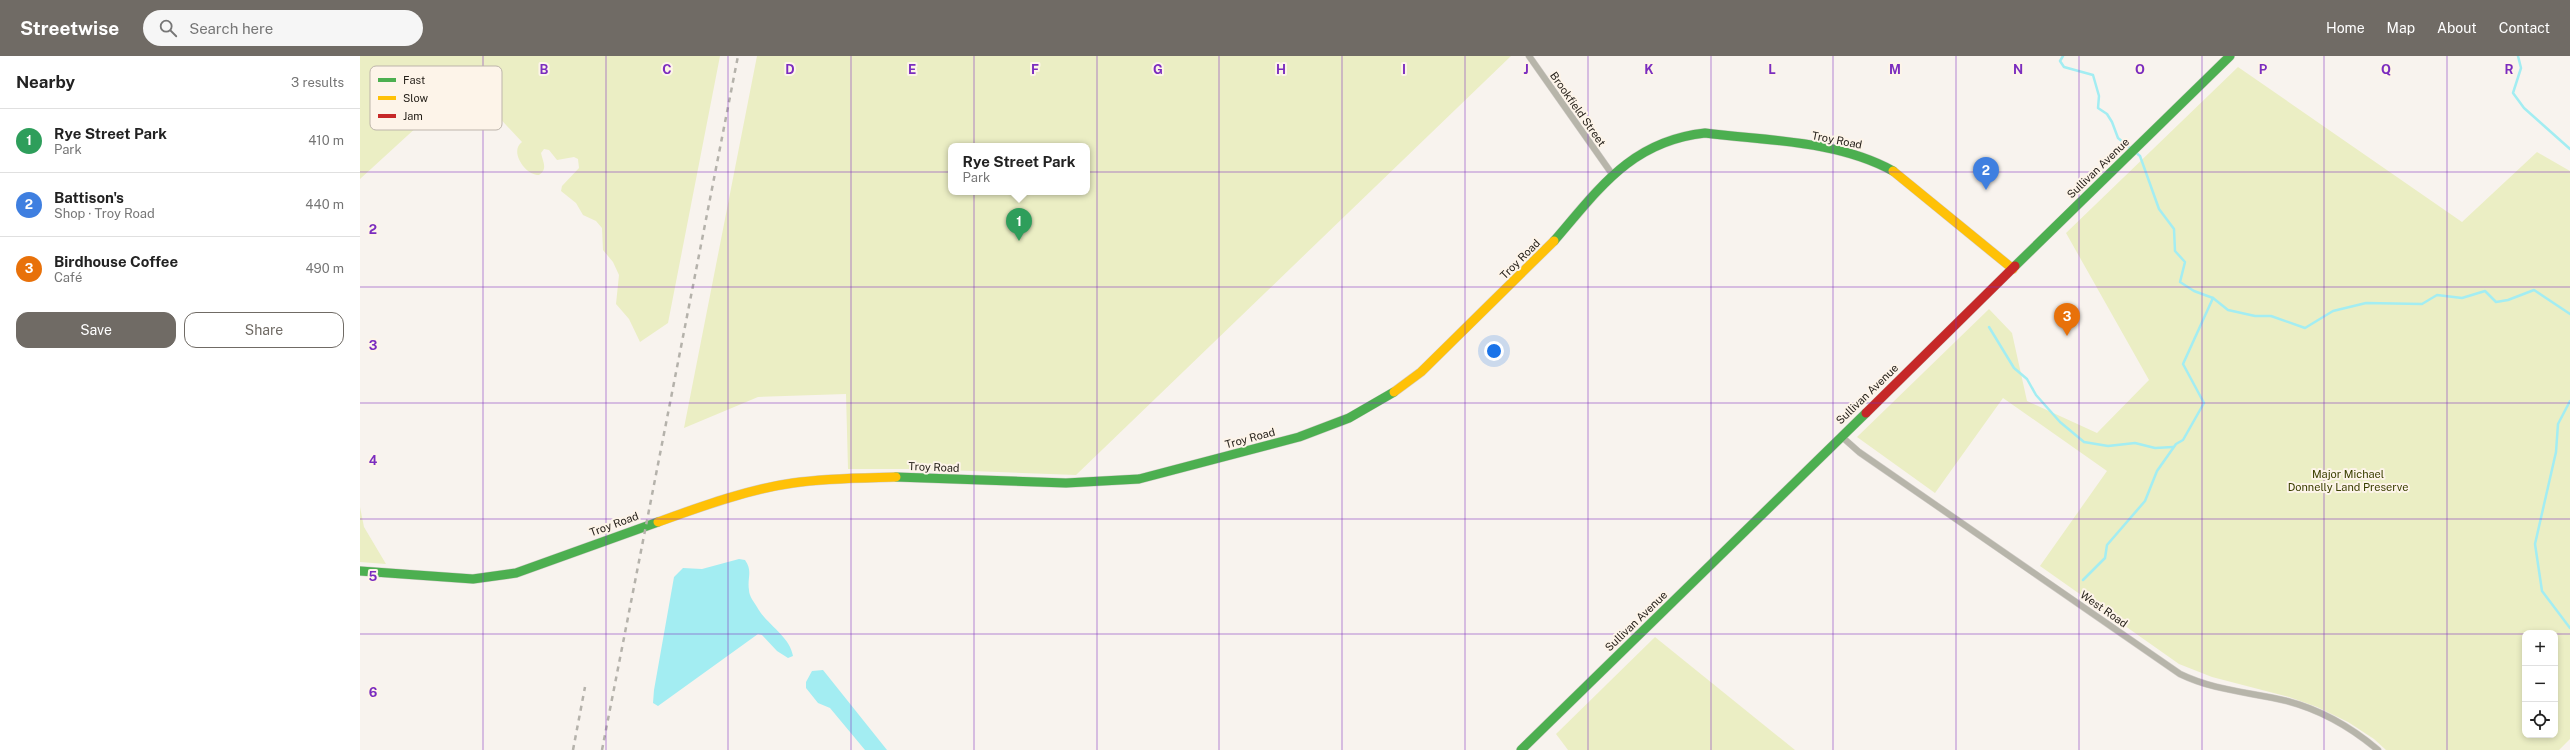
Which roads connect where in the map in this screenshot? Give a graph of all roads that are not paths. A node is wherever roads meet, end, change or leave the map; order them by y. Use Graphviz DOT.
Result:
graph roads {
  1 [pos="1529,56"];
  2 [pos="2230,56"];
  3 [pos="1612,174"];
  4 [pos="2013,269"];
  5 [pos="1841,436"];
  6 [pos="360,570"];
  7 [pos="1521,750"];
  8 [pos="2378,750"];
  1 -- 3 [label="street, Brookfield Street"];
  2 -- 4 [label="street, Sullivan Avenue"];
  3 -- 4 [label="street, Troy Road"];
  3 -- 6 [label="street, Troy Road"];
  4 -- 5 [label="street, Sullivan Avenue"];
  5 -- 7 [label="street, Sullivan Avenue"];
  5 -- 8 [label="street, West Road"];
}
